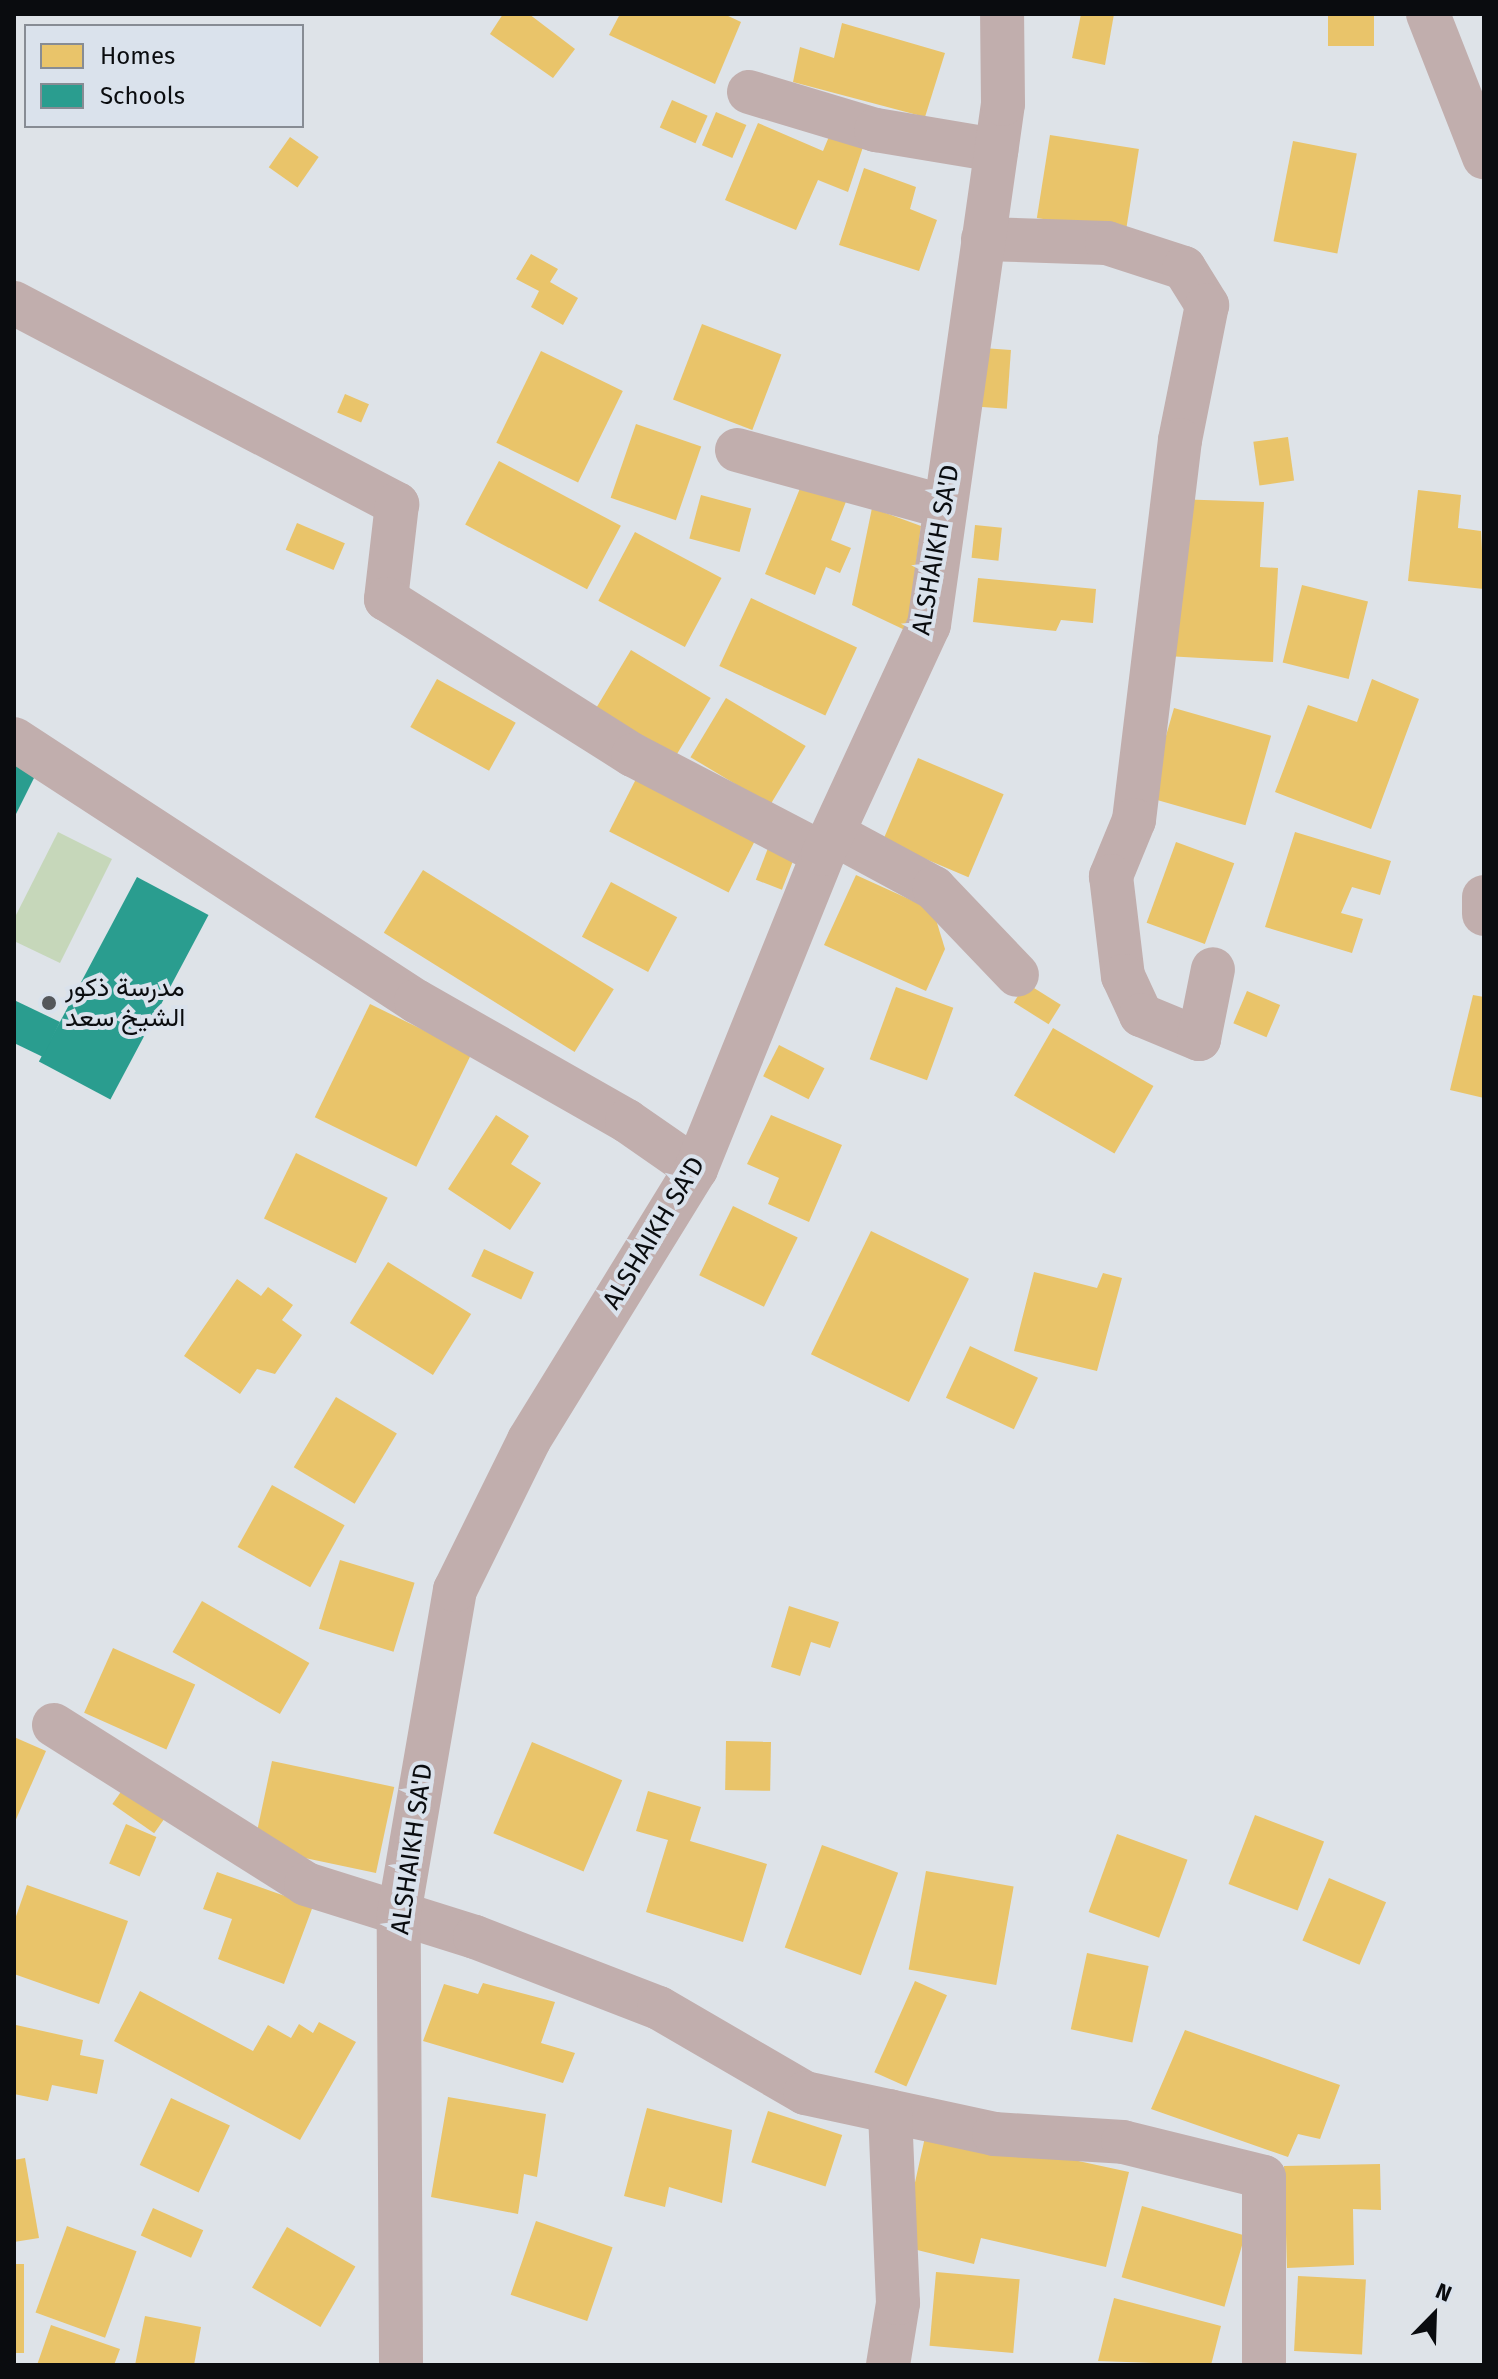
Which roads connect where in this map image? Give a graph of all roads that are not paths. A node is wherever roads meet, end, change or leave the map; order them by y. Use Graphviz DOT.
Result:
graph roads {
  1 [pos="1002,14"];
  2 [pos="1428,14"];
  3 [pos="749,92"];
  4 [pos="996,150"];
  5 [pos="1484,157"];
  6 [pos="983,239"];
  7 [pos="14,303"];
  8 [pos="737,450"];
  9 [pos="945,507"];
  10 [pos="14,739"];
  11 [pos="828,844"];
  12 [pos="1484,897"];
  13 [pos="1484,914"];
  14 [pos="1213,969"];
  15 [pos="1017,975"];
  16 [pos="696,1169"];
  17 [pos="54,1725"];
  18 [pos="399,1914"];
  19 [pos="890,2111"];
  20 [pos="401,2365"];
  21 [pos="888,2365"];
  22 [pos="1264,2365"];
  1 -- 4 [label="street, ALSHAIKH SA'D"];
  2 -- 5 [label="street"];
  3 -- 4 [label="street"];
  4 -- 6 [label="street, ALSHAIKH SA'D"];
  6 -- 9 [label="street, ALSHAIKH SA'D"];
  6 -- 14 [label="street"];
  7 -- 11 [label="street"];
  8 -- 9 [label="street"];
  9 -- 11 [label="street, ALSHAIKH SA'D"];
  10 -- 16 [label="street"];
  11 -- 15 [label="street"];
  11 -- 16 [label="street, ALSHAIKH SA'D"];
  12 -- 13 [label="street"];
  16 -- 18 [label="street, ALSHAIKH SA'D"];
  17 -- 18 [label="street"];
  18 -- 19 [label="street"];
  18 -- 20 [label="street, ALSHAIKH SA'D"];
  19 -- 21 [label="street"];
  19 -- 22 [label="street"];
}
